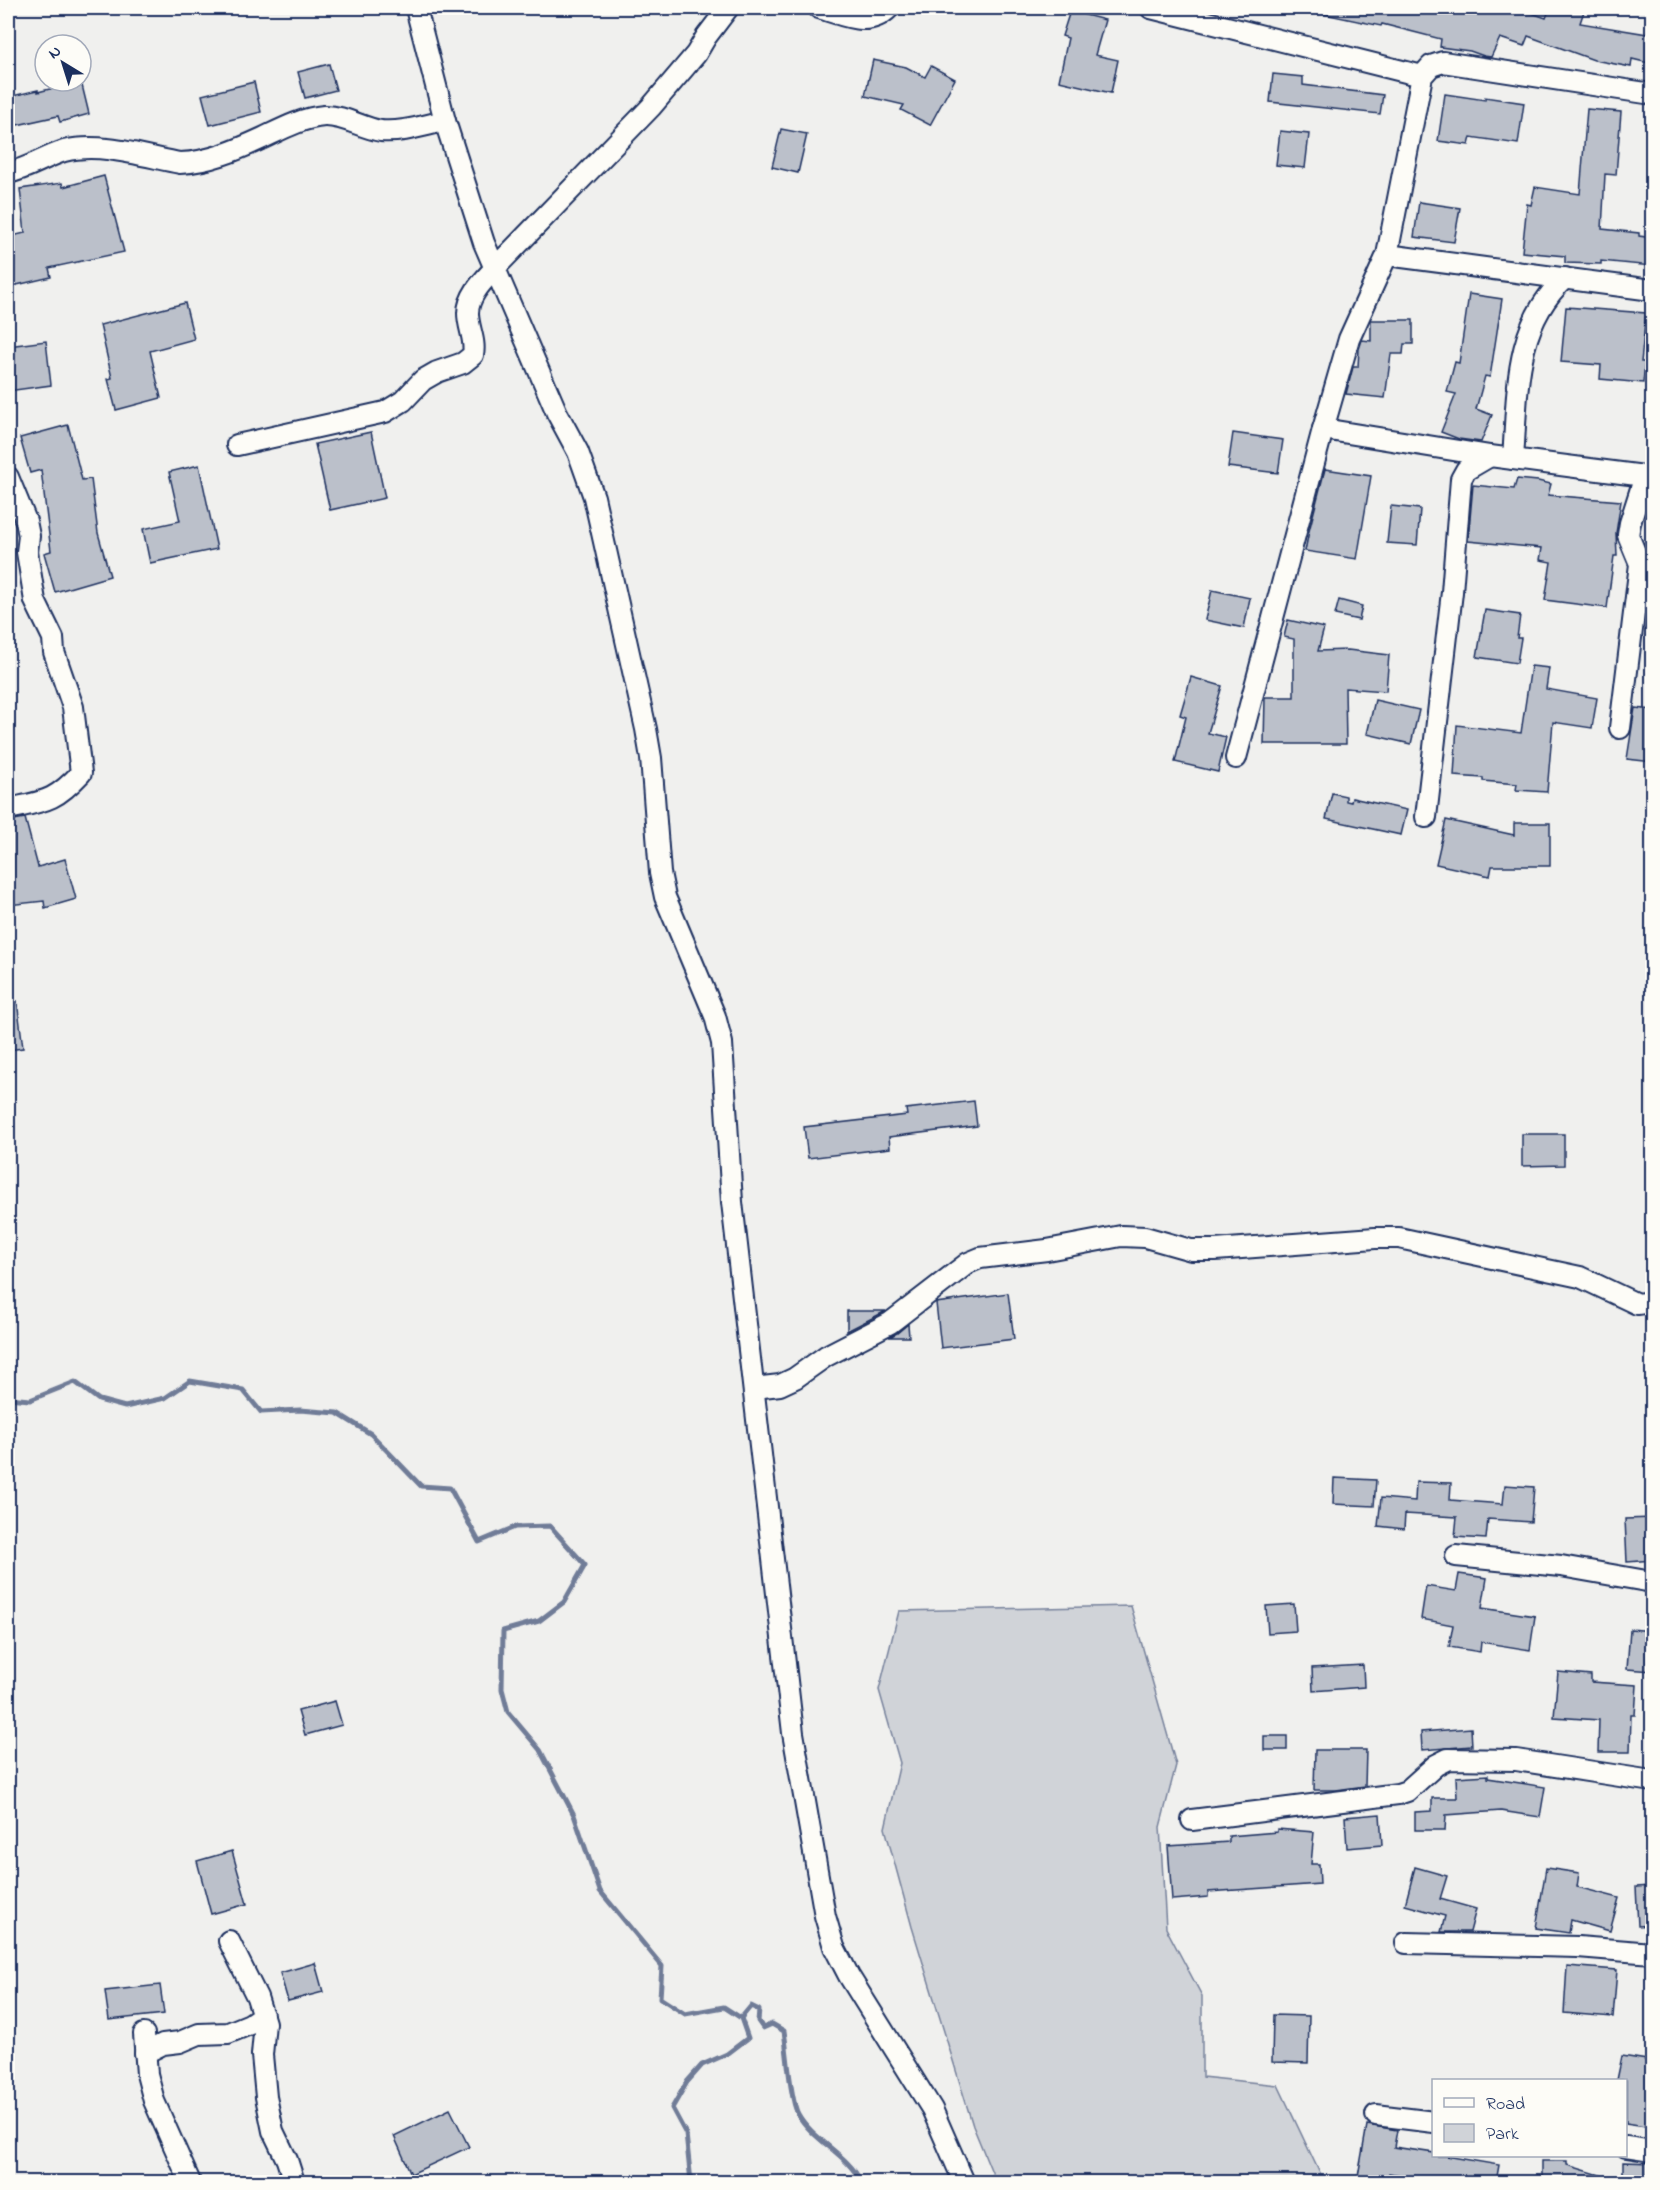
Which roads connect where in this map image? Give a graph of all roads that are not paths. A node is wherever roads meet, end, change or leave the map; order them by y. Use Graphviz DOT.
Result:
graph roads {
  1 [pos="416,8"];
  2 [pos="728,8"];
  3 [pos="819,8"];
  4 [pos="889,8"];
  5 [pos="1150,8"];
  6 [pos="1422,76"];
  7 [pos="1653,94"];
  8 [pos="445,121"];
  9 [pos="8,173"];
  10 [pos="1387,255"];
  11 [pos="494,269"];
  12 [pos="1565,278"];
  13 [pos="1653,290"];
  14 [pos="1323,429"];
  15 [pos="237,445"];
  16 [pos="1490,456"];
  17 [pos="1513,459"];
  18 [pos="1649,476"];
  19 [pos="8,477"];
  20 [pos="1620,728"];
  21 [pos="1236,758"];
  22 [pos="8,809"];
  23 [pos="1426,817"];
  24 [pos="1653,1302"];
  25 [pos="754,1388"];
  26 [pos="1456,1556"];
  27 [pos="1653,1582"];
  28 [pos="1653,1781"];
  29 [pos="1192,1820"];
  30 [pos="229,1941"];
  31 [pos="1406,1943"];
  32 [pos="1653,1953"];
  33 [pos="263,2015"];
  34 [pos="1376,2115"];
  35 [pos="1432,2122"];
  36 [pos="1627,2147"];
  37 [pos="1653,2151"];
  38 [pos="190,2182"];
  39 [pos="294,2182"];
  40 [pos="964,2182"];
  1 -- 8 [label="street"];
  2 -- 11 [label="street"];
  3 -- 4 [label="street"];
  5 -- 6 [label="street"];
  6 -- 7 [label="street"];
  6 -- 10 [label="street"];
  8 -- 9 [label="street"];
  8 -- 11 [label="street"];
  10 -- 12 [label="street"];
  10 -- 14 [label="street"];
  11 -- 15 [label="street"];
  11 -- 25 [label="street"];
  12 -- 13 [label="street"];
  12 -- 17 [label="street"];
  14 -- 16 [label="street"];
  14 -- 21 [label="street"];
  16 -- 17 [label="street"];
  16 -- 23 [label="street"];
  17 -- 18 [label="street"];
  18 -- 20 [label="street"];
  19 -- 22 [label="street"];
  24 -- 25 [label="street"];
  25 -- 40 [label="street"];
  26 -- 27 [label="street"];
  28 -- 29 [label="street"];
  30 -- 33 [label="street"];
  31 -- 32 [label="street"];
  33 -- 38 [label="street"];
  33 -- 39 [label="street"];
  34 -- 35 [label="street"];
  36 -- 37 [label="street"];
}
